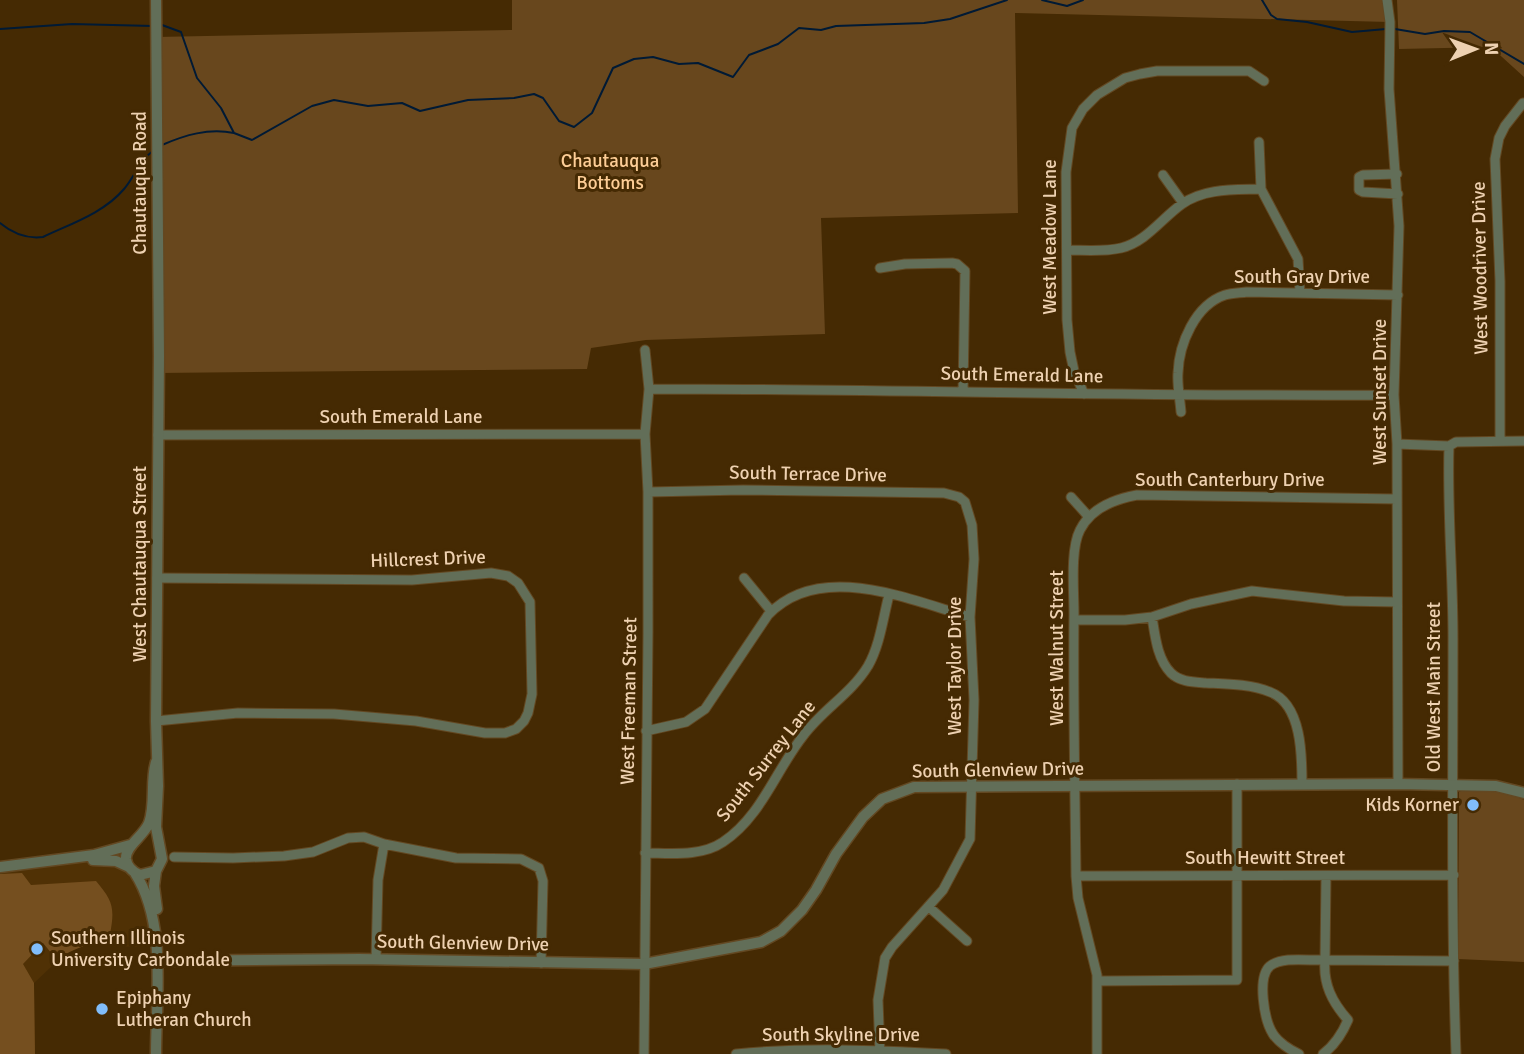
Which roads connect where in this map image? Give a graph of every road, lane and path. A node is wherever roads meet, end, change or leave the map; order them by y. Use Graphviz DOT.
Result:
graph roads {
  1 [pos="156,0"];
  2 [pos="1387,0"];
  3 [pos="1264,81"];
  4 [pos="1523,103"];
  5 [pos="1259,142"];
  6 [pos="1396,174"];
  7 [pos="1163,175"];
  8 [pos="1261,189"];
  9 [pos="1398,194"];
  10 [pos="1183,203"];
  11 [pos="1067,250"];
  12 [pos="880,268"];
  13 [pos="1300,293"];
  14 [pos="1398,295"];
  15 [pos="645,350"];
  16 [pos="158,365"];
  17 [pos="649,389"];
  18 [pos="963,392"];
  19 [pos="1084,394"];
  20 [pos="1394,395"];
  21 [pos="1180,396"];
  22 [pos="1181,412"];
  23 [pos="645,433"];
  24 [pos="158,435"];
  25 [pos="1500,441"];
  26 [pos="1524,441"];
  27 [pos="1397,444"];
  28 [pos="1449,446"];
  29 [pos="648,492"];
  30 [pos="1071,497"];
  31 [pos="1397,499"];
  32 [pos="965,502"];
  33 [pos="1089,517"];
  34 [pos="157,578"];
  35 [pos="744,578"];
  36 [pos="889,594"];
  37 [pos="1398,602"];
  38 [pos="771,611"];
  39 [pos="970,617"];
  40 [pos="1152,617"];
  41 [pos="1074,620"];
  42 [pos="156,721"];
  43 [pos="646,731"];
  44 [pos="156,762"];
  45 [pos="1237,784"];
  46 [pos="1302,784"];
  47 [pos="1398,784"];
  48 [pos="1075,785"];
  49 [pos="1452,785"];
  50 [pos="971,786"];
  51 [pos="1524,793"];
  52 [pos="135,842"];
  53 [pos="384,844"];
  54 [pos="159,846"];
  55 [pos="645,853"];
  56 [pos="174,857"];
  57 [pos="62,859"];
  58 [pos="0,867"];
  59 [pos="132,870"];
  60 [pos="156,872"];
  61 [pos="1238,874"];
  62 [pos="1454,875"];
  63 [pos="1076,876"];
  64 [pos="1326,876"];
  65 [pos="929,907"];
  66 [pos="157,939"];
  67 [pos="967,941"];
  68 [pos="376,959"];
  69 [pos="1325,960"];
  70 [pos="157,961"];
  71 [pos="1454,961"];
  72 [pos="541,963"];
  73 [pos="645,964"];
  74 [pos="1097,981"];
  75 [pos="880,1052"];
  76 [pos="156,1054"];
  77 [pos="643,1054"];
  78 [pos="736,1054"];
  79 [pos="946,1054"];
  80 [pos="1097,1054"];
  81 [pos="1299,1054"];
  82 [pos="1323,1054"];
  83 [pos="1456,1054"];
  1 -- 16 [label="street, Chautauqua Road"];
  2 -- 6 [label="street, West Sunset Drive"];
  3 -- 11 [label="street, West Meadow Lane"];
  4 -- 25 [label="street, West Woodriver Drive"];
  5 -- 8 [label="street"];
  6 -- 9 [label="street, West Sunset Drive"];
  6 -- 9 [label="street"];
  7 -- 10 [label="street"];
  8 -- 10 [label="street"];
  8 -- 13 [label="street"];
  9 -- 14 [label="street, West Sunset Drive"];
  10 -- 11 [label="street"];
  11 -- 19 [label="street, West Meadow Lane"];
  12 -- 18 [label="street"];
  13 -- 14 [label="street, South Gray Drive"];
  13 -- 21 [label="street, South Gray Drive"];
  14 -- 20 [label="street, West Sunset Drive"];
  15 -- 17 [label="street, West Freeman Street"];
  16 -- 24 [label="street, West Chautauqua Street"];
  17 -- 18 [label="street, South Emerald Lane"];
  17 -- 23 [label="street, West Freeman Street"];
  18 -- 19 [label="street, South Emerald Lane"];
  19 -- 21 [label="street, South Emerald Lane"];
  20 -- 21 [label="street, South Emerald Lane"];
  20 -- 27 [label="street, West Sunset Drive"];
  21 -- 22 [label="street"];
  23 -- 24 [label="street, South Emerald Lane"];
  23 -- 29 [label="street, West Freeman Street"];
  24 -- 34 [label="street, West Chautauqua Street"];
  25 -- 26 [label="street"];
  25 -- 28 [label="street"];
  27 -- 28 [label="street"];
  27 -- 31 [label="street, West Sunset Drive"];
  28 -- 49 [label="street, Old West Main Street"];
  29 -- 32 [label="street, South Terrace Drive"];
  29 -- 43 [label="street, West Freeman Street"];
  30 -- 33 [label="street"];
  31 -- 33 [label="street, South Canterbury Drive"];
  31 -- 37 [label="street, West Sunset Drive"];
  32 -- 39 [label="street, West Taylor Drive"];
  33 -- 41 [label="street, West Walnut Street"];
  34 -- 42 [label="street, West Chautauqua Street"];
  34 -- 42 [label="street, Hillcrest Drive"];
  35 -- 38 [label="street"];
  36 -- 38 [label="street"];
  36 -- 39 [label="street"];
  36 -- 55 [label="street, South Surrey Lane"];
  37 -- 40 [label="street"];
  37 -- 47 [label="street, West Sunset Drive"];
  38 -- 43 [label="street"];
  39 -- 50 [label="street, West Taylor Drive"];
  40 -- 41 [label="street"];
  40 -- 46 [label="street"];
  41 -- 48 [label="street, West Walnut Street"];
  42 -- 44 [label="street, West Chautauqua Street"];
  43 -- 55 [label="street, West Freeman Street"];
  44 -- 52 [label="street, West Chautauqua Street"];
  44 -- 54 [label="street, West Chautauqua Street"];
  45 -- 46 [label="street, South Glenview Drive"];
  45 -- 48 [label="street, South Glenview Drive"];
  45 -- 61 [label="street"];
  46 -- 47 [label="street, South Glenview Drive"];
  47 -- 49 [label="street, South Glenview Drive"];
  48 -- 50 [label="street, South Glenview Drive"];
  48 -- 63 [label="street, West Walnut Street"];
  49 -- 51 [label="street, South Glenview Drive"];
  49 -- 62 [label="street, Old West Main Street"];
  50 -- 65 [label="street, West Taylor Drive"];
  50 -- 73 [label="street, South Glenview Drive"];
  52 -- 54 [label="street"];
  52 -- 57 [label="street"];
  52 -- 59 [label="street, West Chautauqua Street"];
  53 -- 56 [label="street"];
  53 -- 68 [label="street"];
  53 -- 72 [label="street"];
  54 -- 60 [label="street, West Chautauqua Street"];
  55 -- 73 [label="street, West Freeman Street"];
  57 -- 58 [label="street"];
  57 -- 59 [label="street"];
  59 -- 60 [label="street"];
  59 -- 66 [label="street, West Chautauqua Street"];
  60 -- 66 [label="street, West Chautauqua Street"];
  61 -- 63 [label="street, South Hewitt Street"];
  61 -- 64 [label="street, South Hewitt Street"];
  61 -- 74 [label="street"];
  62 -- 64 [label="street, South Hewitt Street"];
  62 -- 71 [label="street, Old West Main Street"];
  63 -- 74 [label="street, West Walnut Street"];
  64 -- 69 [label="street"];
  65 -- 67 [label="street"];
  65 -- 75 [label="street, West Taylor Drive"];
  66 -- 70 [label="street, West Chautauqua Street"];
  68 -- 70 [label="street, South Glenview Drive"];
  68 -- 72 [label="street, South Glenview Drive"];
  69 -- 71 [label="street"];
  69 -- 81 [label="street"];
  69 -- 82 [label="street"];
  70 -- 76 [label="street, West Chautauqua Street"];
  71 -- 83 [label="street, Old West Main Street"];
  72 -- 73 [label="street, South Glenview Drive"];
  73 -- 77 [label="street, West Freeman Street"];
  74 -- 80 [label="street, West Walnut Street"];
  75 -- 78 [label="street, South Skyline Drive"];
  75 -- 79 [label="street, South Skyline Drive"];
}
